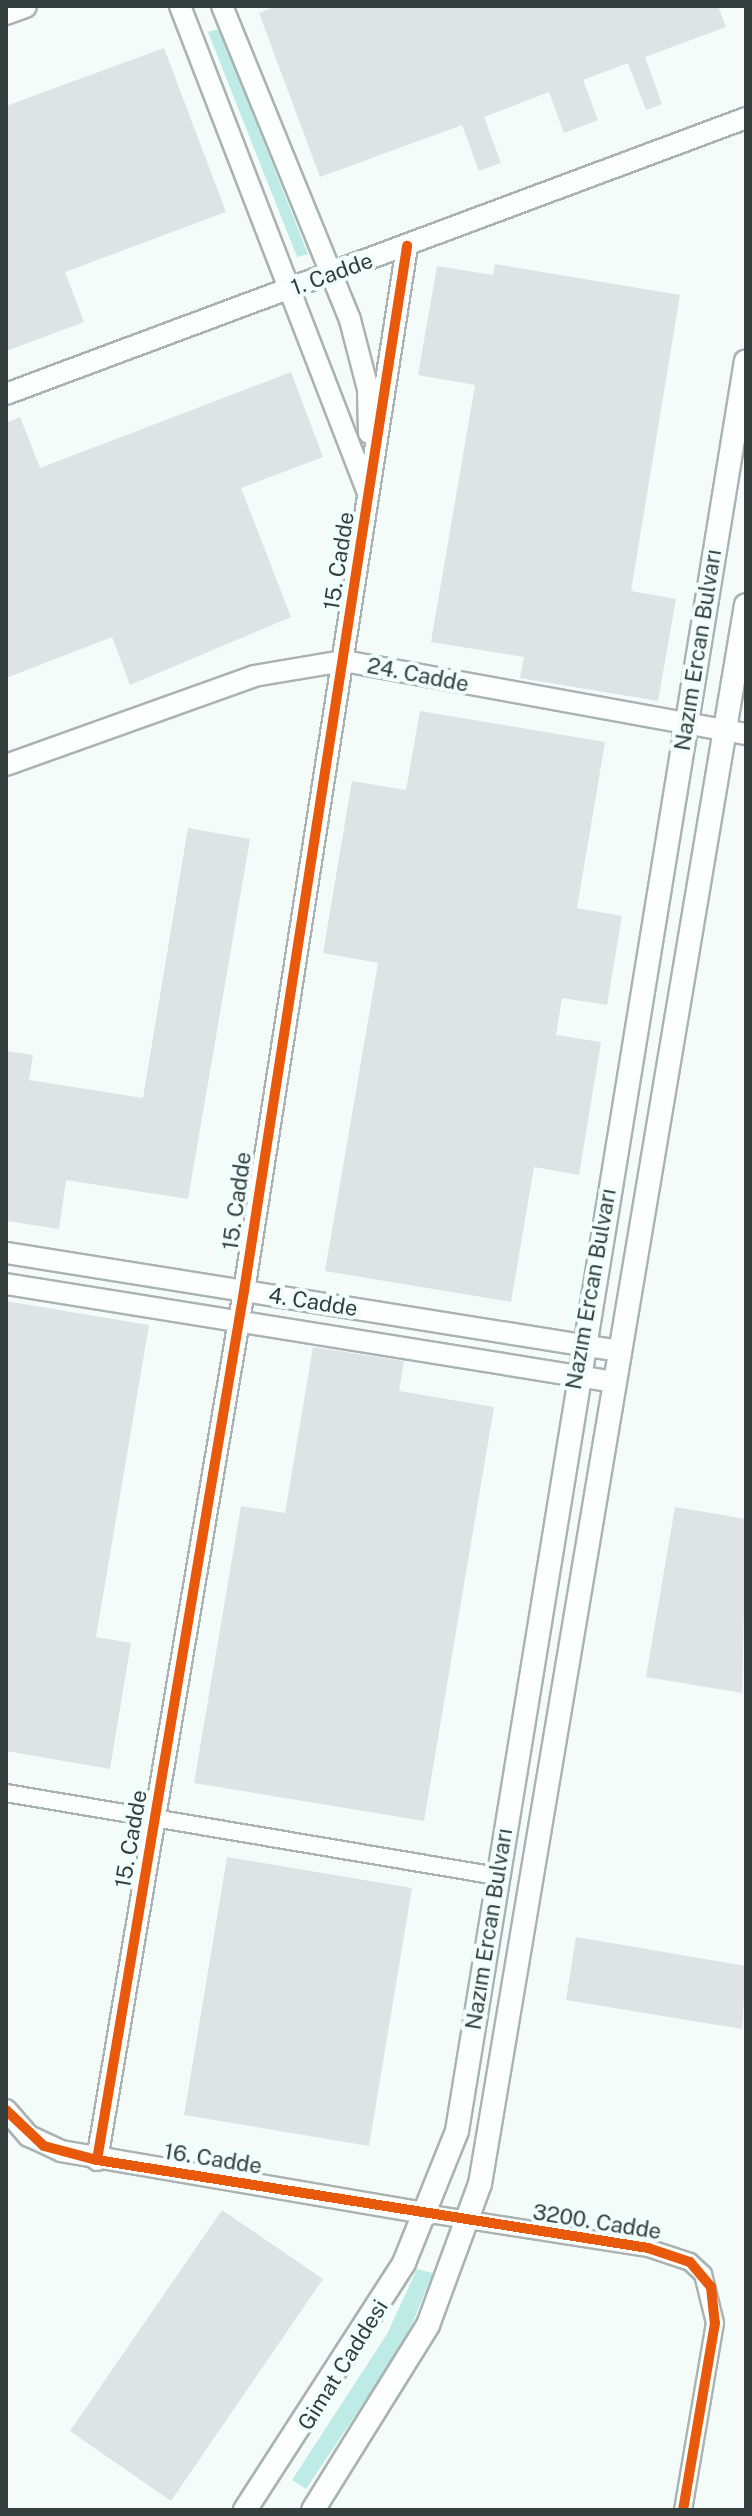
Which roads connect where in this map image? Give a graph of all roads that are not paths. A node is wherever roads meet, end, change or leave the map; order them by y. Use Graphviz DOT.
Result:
graph roads {
  1 [pos="25,6"];
  2 [pos="180,6"];
  3 [pos="222,6"];
  4 [pos="6,13"];
  5 [pos="746,118"];
  6 [pos="407,246"];
  7 [pos="333,273"];
  8 [pos="293,288"];
  9 [pos="746,361"];
  10 [pos="6,394"];
  11 [pos="369,497"];
  12 [pos="746,605"];
  13 [pos="344,661"];
  14 [pos="686,725"];
  15 [pos="736,732"];
  16 [pos="6,765"];
  17 [pos="6,1253"];
  18 [pos="6,1284"];
  19 [pos="244,1291"];
  20 [pos="238,1321"];
  21 [pos="582,1346"];
  22 [pos="620,1351"];
  23 [pos="576,1375"];
  24 [pos="615,1382"];
  25 [pos="6,1793"];
  26 [pos="155,1814"];
  27 [pos="497,1876"];
  28 [pos="6,2110"];
  29 [pos="97,2160"];
  30 [pos="430,2214"];
  31 [pos="469,2222"];
  32 [pos="245,2510"];
  33 [pos="313,2510"];
  34 [pos="683,2510"];
  1 -- 4 [label="main road"];
  2 -- 8 [label="street, 15. Cadde"];
  3 -- 7 [label="street, 15. Cadde"];
  5 -- 6 [label="street, 1. Cadde"];
  6 -- 7 [label="street, 1. Cadde"];
  6 -- 11 [label="street, 15. Cadde"];
  7 -- 8 [label="street, 1. Cadde"];
  7 -- 11 [label="street, 15. Cadde"];
  8 -- 10 [label="street, 1. Cadde"];
  8 -- 11 [label="street, 15. Cadde"];
  9 -- 14 [label="main road, Nazım Ercan Bulvarı"];
  11 -- 13 [label="street, 15. Cadde"];
  12 -- 15 [label="main road, Nazım Ercan Bulvarı"];
  13 -- 14 [label="street, 24. Cadde"];
  13 -- 16 [label="street, 24. Cadde"];
  13 -- 19 [label="street, 15. Cadde"];
  14 -- 15 [label="street, 24. Cadde"];
  14 -- 21 [label="main road, Nazım Ercan Bulvarı"];
  15 -- 22 [label="main road, Nazım Ercan Bulvarı"];
  17 -- 19 [label="street, 4. Cadde"];
  18 -- 20 [label="street, 4. Cadde"];
  19 -- 20 [label="street, 15. Cadde"];
  19 -- 21 [label="street, 4. Cadde"];
  20 -- 23 [label="street, 4. Cadde"];
  20 -- 26 [label="street, 15. Cadde"];
  21 -- 22 [label="street, 4. Cadde"];
  21 -- 23 [label="main road, Nazım Ercan Bulvarı"];
  22 -- 24 [label="main road, Nazım Ercan Bulvarı"];
  23 -- 24 [label="street, 4. Cadde"];
  23 -- 27 [label="main road, Nazım Ercan Bulvarı"];
  24 -- 31 [label="main road, Nazım Ercan Bulvarı"];
  25 -- 26 [label="street"];
  26 -- 27 [label="street"];
  26 -- 29 [label="street, 15. Cadde"];
  27 -- 30 [label="main road, Nazım Ercan Bulvarı"];
  28 -- 29 [label="street, 16. Cadde"];
  29 -- 30 [label="street, 16. Cadde"];
  30 -- 31 [label="street, 3200. Cadde"];
  30 -- 32 [label="main road, Gimat Caddesi"];
  31 -- 33 [label="main road"];
  31 -- 34 [label="street, 3200. Cadde"];
}
